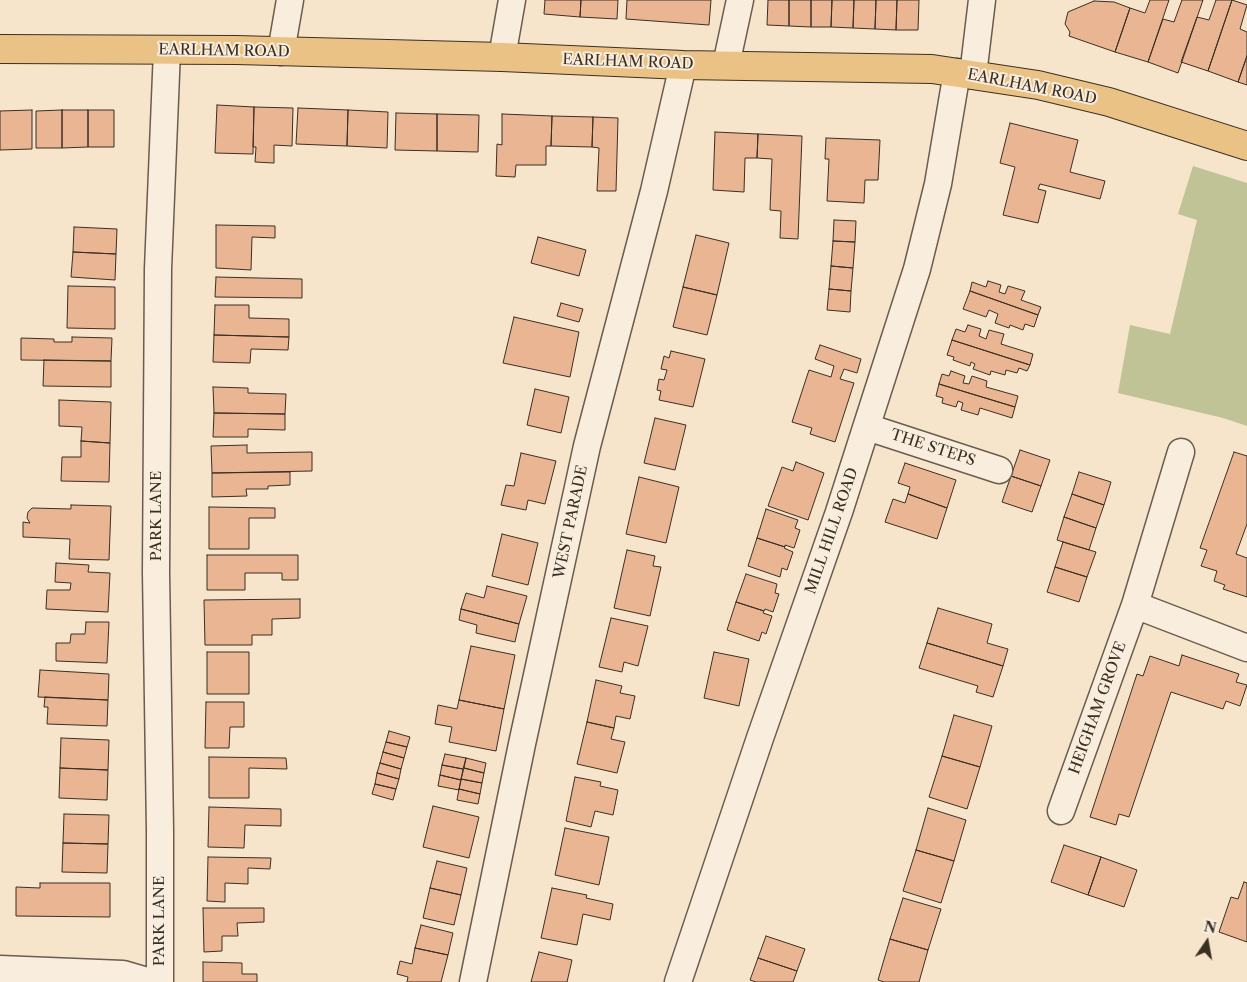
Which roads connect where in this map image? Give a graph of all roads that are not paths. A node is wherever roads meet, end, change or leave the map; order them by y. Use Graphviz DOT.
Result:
graph roads {
  1 [pos="290,0"];
  2 [pos="512,0"];
  3 [pos="740,0"];
  4 [pos="982,0"];
  5 [pos="0,49"];
  6 [pos="167,50"];
  7 [pos="281,52"];
  8 [pos="502,57"];
  9 [pos="683,65"];
  10 [pos="726,65"];
  11 [pos="965,73"];
  12 [pos="1247,146"];
  13 [pos="866,426"];
  14 [pos="1181,452"];
  15 [pos="999,470"];
  16 [pos="1135,605"];
  17 [pos="1247,648"];
  18 [pos="1061,811"];
  19 [pos="0,969"];
  20 [pos="26,976"];
  21 [pos="160,982"];
  22 [pos="473,982"];
  23 [pos="678,982"];
  1 -- 7 [label="street"];
  2 -- 8 [label="street"];
  3 -- 10 [label="street"];
  4 -- 11 [label="street, MILL HILL ROAD"];
  5 -- 6 [label="main road, EARLHAM ROAD"];
  6 -- 7 [label="main road, EARLHAM ROAD"];
  6 -- 21 [label="street, PARK LANE"];
  7 -- 8 [label="main road, EARLHAM ROAD"];
  8 -- 9 [label="main road, EARLHAM ROAD"];
  9 -- 10 [label="main road, EARLHAM ROAD"];
  9 -- 22 [label="street, WEST PARADE"];
  10 -- 11 [label="main road, EARLHAM ROAD"];
  11 -- 12 [label="main road, EARLHAM ROAD"];
  11 -- 13 [label="street, MILL HILL ROAD"];
  13 -- 15 [label="street, THE STEPS"];
  13 -- 23 [label="street, MILL HILL ROAD"];
  14 -- 16 [label="street, HEIGHAM GROVE"];
  16 -- 17 [label="street"];
  16 -- 18 [label="street, HEIGHAM GROVE"];
  19 -- 20 [label="street"];
  20 -- 21 [label="street"];
}
